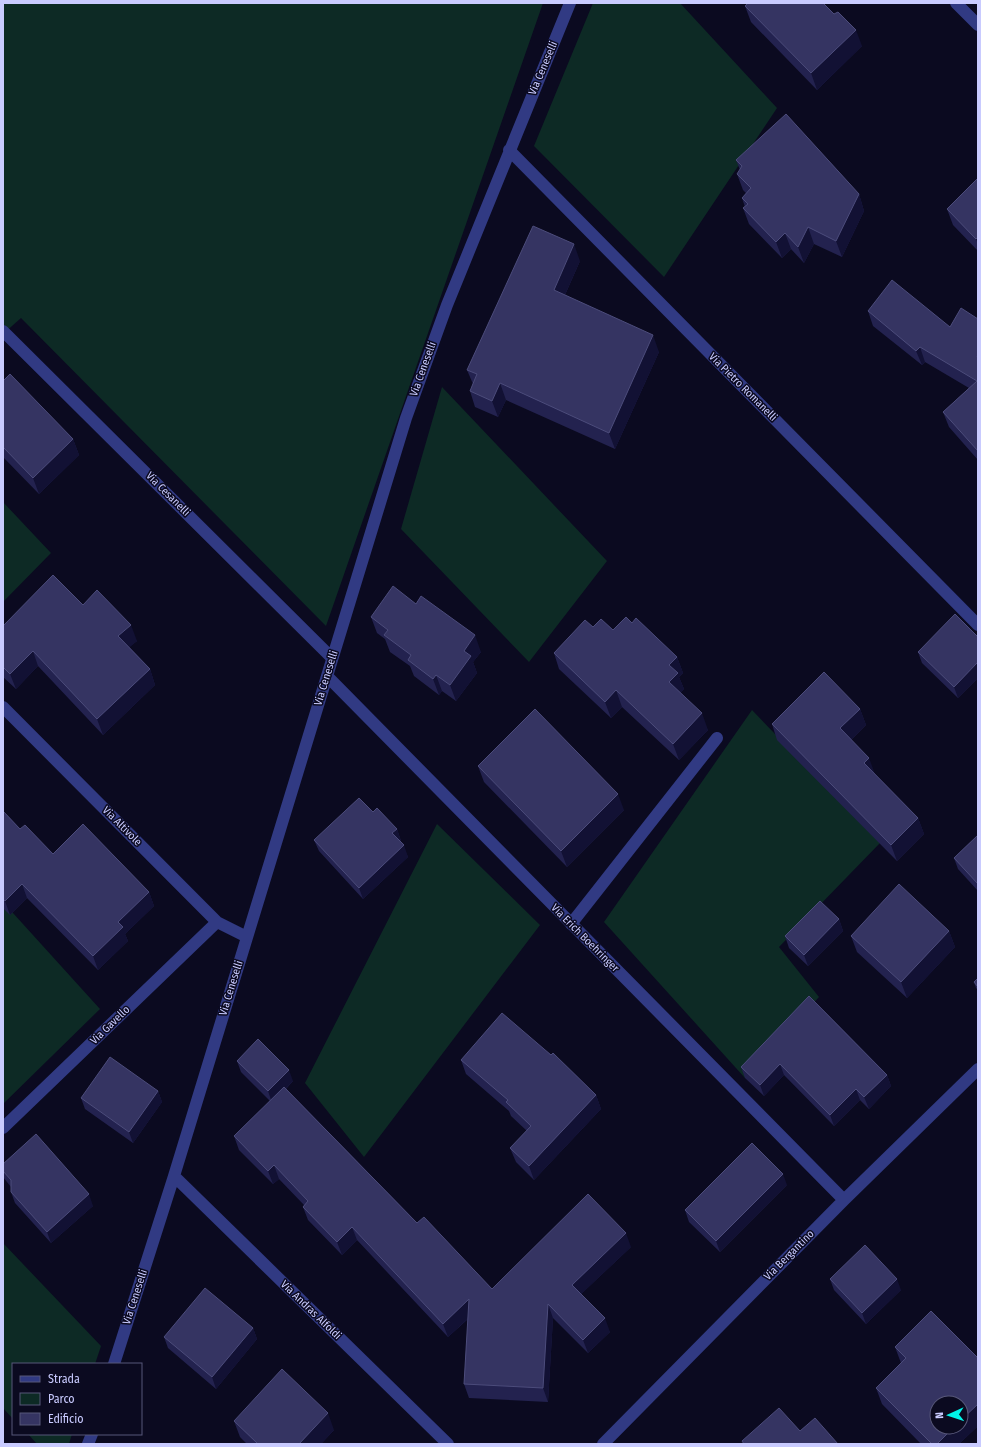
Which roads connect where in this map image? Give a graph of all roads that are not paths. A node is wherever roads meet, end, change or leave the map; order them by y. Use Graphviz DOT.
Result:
graph roads {
  1 [pos="570,3"];
  2 [pos="956,3"];
  3 [pos="978,25"];
  4 [pos="509,150"];
  5 [pos="3,330"];
  6 [pos="978,625"];
  7 [pos="332,658"];
  8 [pos="327,676"];
  9 [pos="3,707"];
  10 [pos="717,738"];
  11 [pos="217,922"];
  12 [pos="571,924"];
  13 [pos="246,937"];
  14 [pos="978,1069"];
  15 [pos="3,1128"];
  16 [pos="174,1176"];
  17 [pos="844,1200"];
  18 [pos="114,1363"];
  19 [pos="448,1444"];
  20 [pos="603,1444"];
  1 -- 4 [label="street, Via Ceneselli"];
  2 -- 3 [label="street"];
  4 -- 6 [label="street, Via Pietro Romanelli"];
  4 -- 7 [label="street, Via Ceneselli"];
  5 -- 7 [label="street, Via Cesanelli"];
  7 -- 8 [label="street, Via Ceneselli"];
  8 -- 12 [label="street, Via Erich Boehringer"];
  8 -- 13 [label="street, Via Ceneselli"];
  9 -- 11 [label="street, Via Altivole"];
  10 -- 12 [label="street"];
  11 -- 13 [label="street, Via Altivole"];
  11 -- 15 [label="street, Via Gavello"];
  12 -- 17 [label="street, Via Erich Boehringer"];
  13 -- 16 [label="street, Via Ceneselli"];
  14 -- 17 [label="street, Via Bergantino"];
  16 -- 18 [label="street, Via Ceneselli"];
  16 -- 19 [label="street, Via Andras Alfoldi"];
  17 -- 20 [label="street, Via Bergantino"];
}
